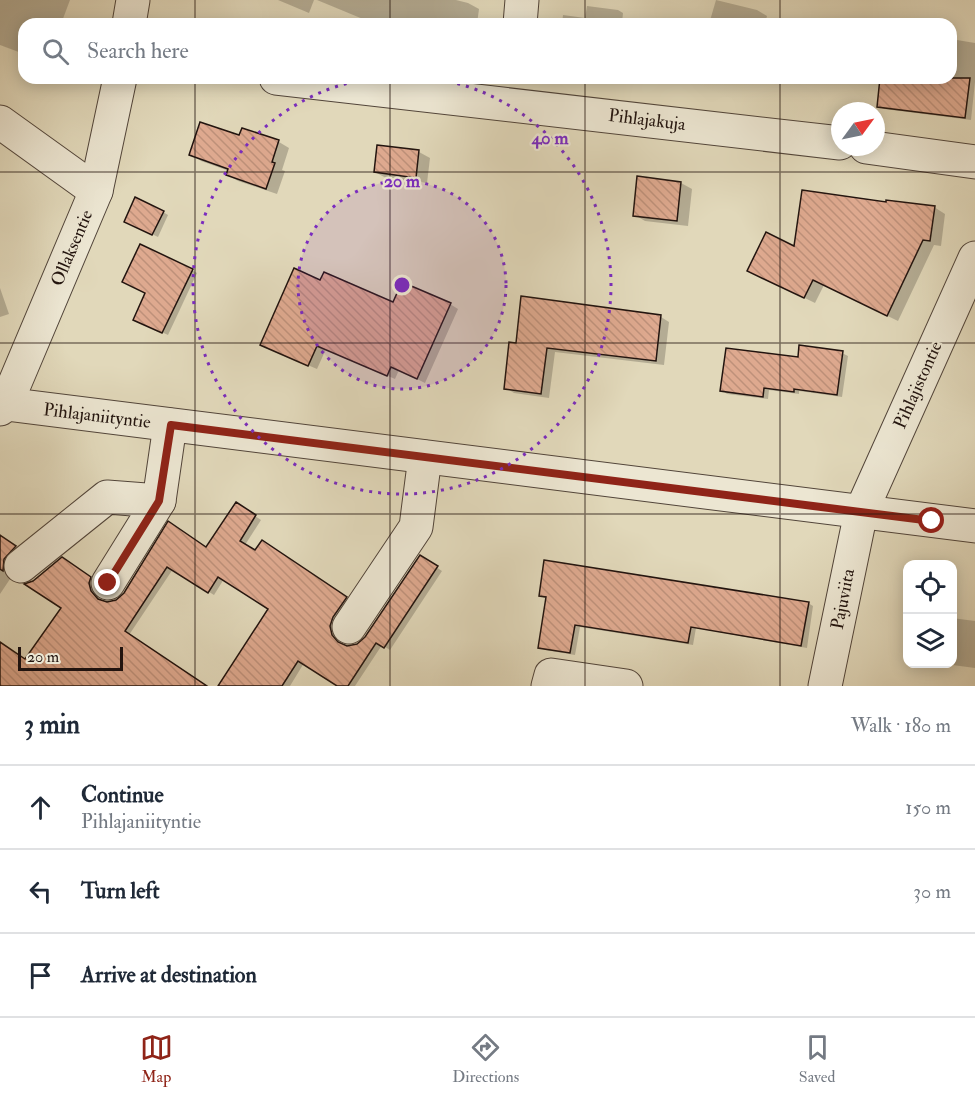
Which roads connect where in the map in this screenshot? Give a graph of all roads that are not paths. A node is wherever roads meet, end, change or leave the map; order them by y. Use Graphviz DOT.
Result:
graph roads {
  1 [pos="133,0"];
  2 [pos="522,0"];
  3 [pos="130,18"];
  4 [pos="520,18"];
  5 [pos="119,84"];
  6 [pos="386,84"];
  7 [pos="515,91"];
  8 [pos="0,122"];
  9 [pos="831,142"];
  10 [pos="885,150"];
  11 [pos="975,162"];
  12 [pos="96,191"];
  13 [pos="975,258"];
  14 [pos="3,407"];
  15 [pos="171,425"];
  16 [pos="425,457"];
  17 [pos="159,501"];
  18 [pos="861,512"];
  19 [pos="975,526"];
  20 [pos="21,566"];
  21 [pos="108,583"];
  22 [pos="349,627"];
  23 [pos="548,686"];
  24 [pos="626,686"];
  25 [pos="825,686"];
  1 -- 3 [label="street"];
  2 -- 4 [label="street"];
  5 -- 12 [label="street, Ollaksentie"];
  6 -- 7 [label="street, Pihlajakuja"];
  7 -- 9 [label="street, Pihlajakuja"];
  8 -- 12 [label="street"];
  10 -- 11 [label="street"];
  12 -- 14 [label="street, Ollaksentie"];
  13 -- 18 [label="street, Pihlajistontie"];
  14 -- 15 [label="street, Pihlajaniityntie"];
  15 -- 16 [label="street, Pihlajaniityntie"];
  15 -- 17 [label="street"];
  16 -- 18 [label="street, Pihlajaniityntie"];
  16 -- 22 [label="street"];
  17 -- 20 [label="street"];
  17 -- 21 [label="street"];
  18 -- 19 [label="street, Pihlajaniityntie"];
  18 -- 25 [label="street, Pajuviita"];
  23 -- 24 [label="street"];
}
